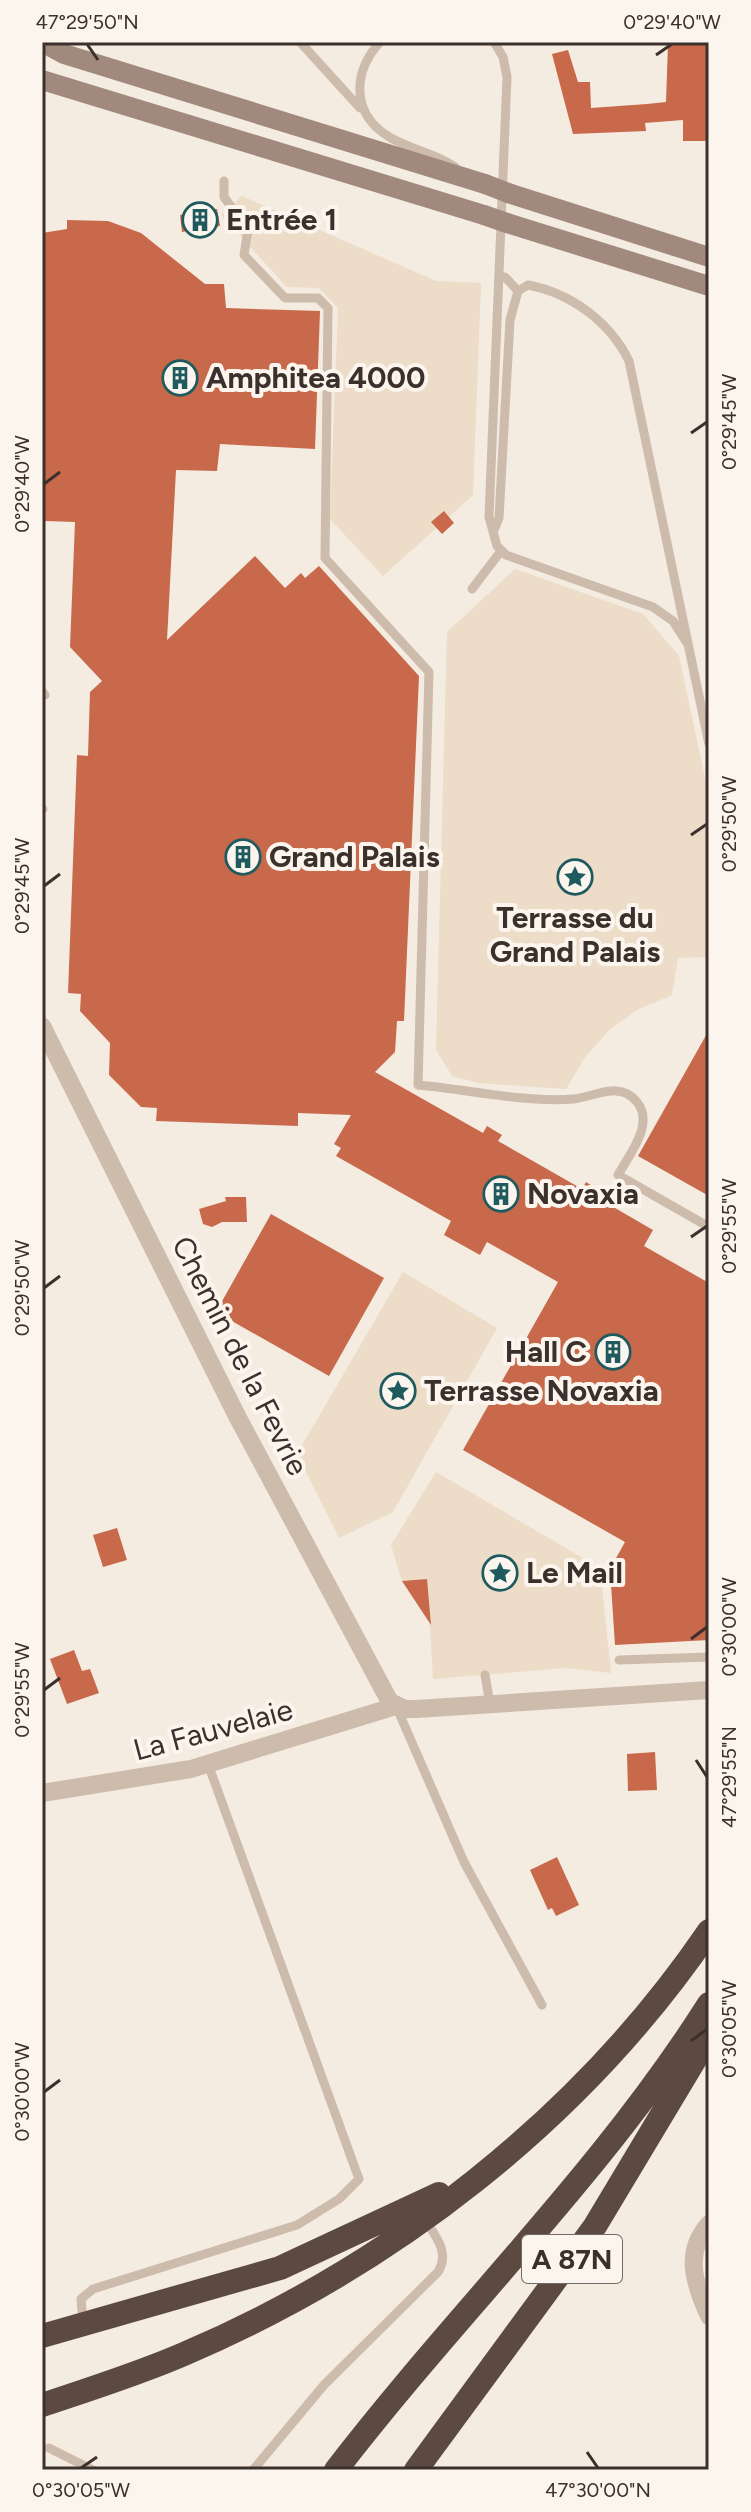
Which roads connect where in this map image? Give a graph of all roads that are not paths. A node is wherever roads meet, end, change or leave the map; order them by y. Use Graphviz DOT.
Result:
graph roads {
  1 [pos="42,42"];
  2 [pos="300,42"];
  3 [pos="380,42"];
  4 [pos="494,42"];
  5 [pos="42,80"];
  6 [pos="363,111"];
  7 [pos="224,181"];
  8 [pos="479,182"];
  9 [pos="709,257"];
  10 [pos="505,277"];
  11 [pos="709,286"];
  12 [pos="518,291"];
  13 [pos="494,530"];
  14 [pos="501,551"];
  15 [pos="472,589"];
  16 [pos="687,643"];
  17 [pos="709,744"];
  18 [pos="42,1026"];
  19 [pos="709,1227"];
  20 [pos="709,1657"];
  21 [pos="619,1660"];
  22 [pos="485,1675"];
  23 [pos="709,1690"];
  24 [pos="490,1704"];
  25 [pos="396,1706"];
  26 [pos="208,1764"];
  27 [pos="42,1793"];
  28 [pos="709,1931"];
  29 [pos="709,2004"];
  30 [pos="542,2005"];
  31 [pos="709,2036"];
  32 [pos="484,2172"];
  33 [pos="424,2218"];
  34 [pos="709,2224"];
  35 [pos="709,2316"];
  36 [pos="83,2325"];
  37 [pos="42,2336"];
  38 [pos="42,2405"];
  39 [pos="49,2448"];
  40 [pos="93,2470"];
  41 [pos="253,2470"];
  42 [pos="336,2470"];
  43 [pos="416,2470"];
  1 -- 8 [label="main road"];
  2 -- 6 [label="lane"];
  3 -- 6 [label="lane"];
  4 -- 13 [label="lane"];
  5 -- 11 [label="main road, bridge"];
  6 -- 8 [label="lane"];
  7 -- 19 [label="lane"];
  8 -- 9 [label="main road, bridge"];
  10 -- 12 [label="lane"];
  12 -- 13 [label="lane"];
  12 -- 16 [label="lane"];
  13 -- 14 [label="lane"];
  14 -- 15 [label="lane"];
  14 -- 16 [label="lane"];
  16 -- 17 [label="lane"];
  18 -- 25 [label="street, Chemin de la Fevrie"];
  20 -- 21 [label="lane"];
  22 -- 24 [label="lane"];
  23 -- 24 [label="street, La Fauvelaie"];
  24 -- 25 [label="street, La Fauvelaie"];
  25 -- 26 [label="street, La Fauvelaie"];
  25 -- 30 [label="lane"];
  26 -- 27 [label="street, La Fauvelaie"];
  26 -- 36 [label="lane"];
  28 -- 32 [label="highway"];
  29 -- 42 [label="highway"];
  31 -- 43 [label="highway, A 87N"];
  32 -- 33 [label="highway"];
  32 -- 36 [label="highway"];
  33 -- 38 [label="highway"];
  33 -- 41 [label="lane"];
  34 -- 35 [label="street"];
  36 -- 37 [label="highway"];
  39 -- 40 [label="lane"];
}
